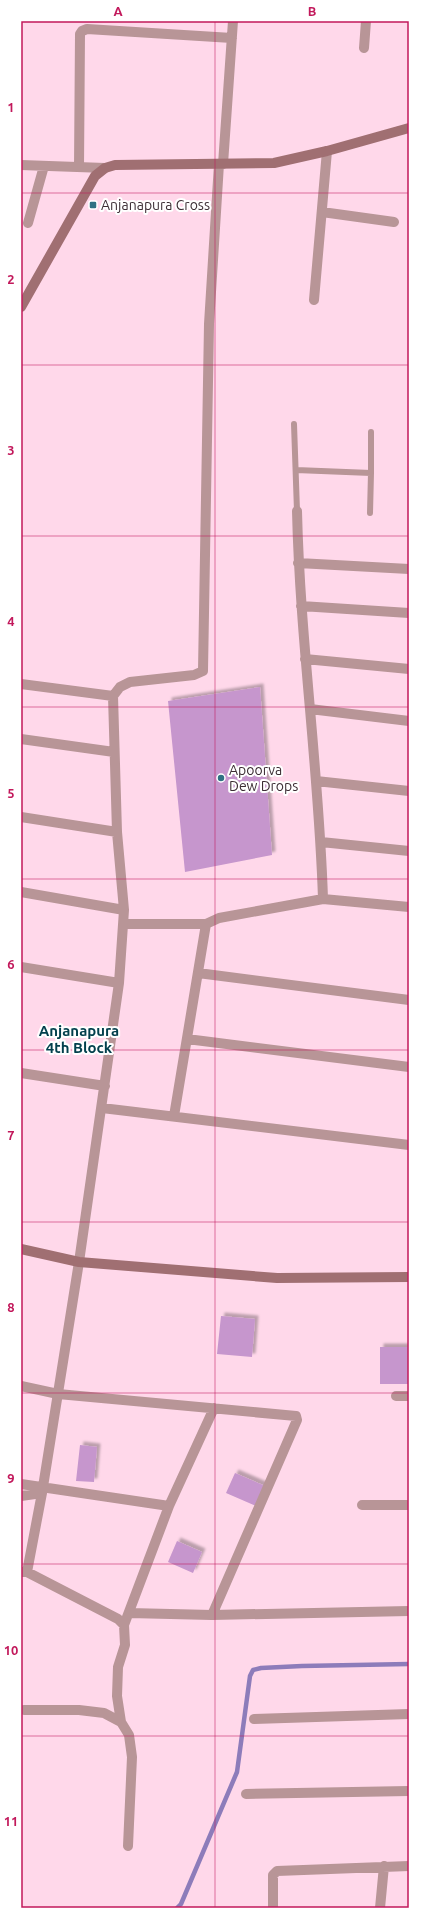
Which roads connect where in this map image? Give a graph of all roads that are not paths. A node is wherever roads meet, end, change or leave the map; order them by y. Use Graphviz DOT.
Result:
graph roads {
  1 [pos="233,21"];
  2 [pos="366,21"];
  3 [pos="232,38"];
  4 [pos="364,48"];
  5 [pos="409,128"];
  6 [pos="328,151"];
  7 [pos="221,164"];
  8 [pos="21,165"];
  9 [pos="44,166"];
  10 [pos="79,167"];
  11 [pos="105,168"];
  12 [pos="322,212"];
  13 [pos="394,222"];
  14 [pos="28,223"];
  15 [pos="314,300"];
  16 [pos="21,307"];
  17 [pos="294,424"];
  18 [pos="370,432"];
  19 [pos="296,470"];
  20 [pos="371,473"];
  21 [pos="297,511"];
  22 [pos="370,513"];
  23 [pos="298,563"];
  24 [pos="409,569"];
  25 [pos="301,606"];
  26 [pos="409,613"];
  27 [pos="305,659"];
  28 [pos="409,669"];
  29 [pos="21,684"];
  30 [pos="113,696"];
  31 [pos="310,709"];
  32 [pos="409,721"];
  33 [pos="21,739"];
  34 [pos="114,752"];
  35 [pos="316,781"];
  36 [pos="409,791"];
  37 [pos="21,817"];
  38 [pos="117,832"];
  39 [pos="321,842"];
  40 [pos="409,851"];
  41 [pos="21,892"];
  42 [pos="323,899"];
  43 [pos="409,907"];
  44 [pos="124,910"];
  45 [pos="124,924"];
  46 [pos="206,924"];
  47 [pos="21,967"];
  48 [pos="198,973"];
  49 [pos="119,983"];
  50 [pos="409,1000"];
  51 [pos="186,1039"];
  52 [pos="409,1067"];
  53 [pos="21,1073"];
  54 [pos="105,1086"];
  55 [pos="102,1108"];
  56 [pos="174,1116"];
  57 [pos="409,1145"];
  58 [pos="21,1250"];
  59 [pos="79,1262"];
  60 [pos="409,1277"];
  61 [pos="21,1386"];
  62 [pos="58,1394"];
  63 [pos="396,1396"];
  64 [pos="409,1396"];
  65 [pos="214,1408"];
  66 [pos="21,1484"];
  67 [pos="42,1491"];
  68 [pos="21,1496"];
  69 [pos="362,1505"];
  70 [pos="409,1505"];
  71 [pos="169,1506"];
  72 [pos="24,1572"];
  73 [pos="409,1611"];
  74 [pos="129,1613"];
  75 [pos="212,1614"];
  76 [pos="124,1625"];
  77 [pos="24,1710"];
  78 [pos="409,1714"];
  79 [pos="254,1719"];
  80 [pos="121,1722"];
  81 [pos="409,1791"];
  82 [pos="246,1794"];
  83 [pos="128,1846"];
  84 [pos="384,1866"];
  85 [pos="409,1866"];
  86 [pos="273,1908"];
  87 [pos="380,1908"];
  1 -- 3 [label="street"];
  2 -- 4 [label="street"];
  3 -- 7 [label="street"];
  3 -- 10 [label="street"];
  5 -- 6 [label="street"];
  6 -- 7 [label="street"];
  6 -- 12 [label="street"];
  7 -- 11 [label="street"];
  7 -- 30 [label="street"];
  8 -- 9 [label="street"];
  9 -- 10 [label="street"];
  9 -- 14 [label="street"];
  10 -- 11 [label="street"];
  11 -- 16 [label="street"];
  12 -- 13 [label="street"];
  12 -- 15 [label="street"];
  17 -- 19 [label="lane"];
  18 -- 20 [label="lane"];
  19 -- 20 [label="lane"];
  19 -- 21 [label="lane"];
  20 -- 22 [label="lane"];
  21 -- 23 [label="street"];
  23 -- 24 [label="street"];
  23 -- 25 [label="street"];
  25 -- 26 [label="street"];
  25 -- 27 [label="street"];
  27 -- 28 [label="street"];
  27 -- 31 [label="street"];
  29 -- 30 [label="street"];
  30 -- 34 [label="street"];
  31 -- 32 [label="street"];
  31 -- 35 [label="street"];
  33 -- 34 [label="street"];
  34 -- 38 [label="street"];
  35 -- 36 [label="street"];
  35 -- 39 [label="street"];
  37 -- 38 [label="street"];
  38 -- 44 [label="street"];
  39 -- 40 [label="street"];
  39 -- 42 [label="street"];
  41 -- 44 [label="street"];
  42 -- 43 [label="street"];
  42 -- 46 [label="street"];
  44 -- 45 [label="street"];
  45 -- 46 [label="street"];
  45 -- 49 [label="street"];
  46 -- 48 [label="street"];
  47 -- 49 [label="street"];
  48 -- 50 [label="street"];
  48 -- 51 [label="street"];
  49 -- 54 [label="street"];
  51 -- 52 [label="street"];
  51 -- 56 [label="street"];
  53 -- 54 [label="street"];
  54 -- 55 [label="street"];
  55 -- 56 [label="street"];
  55 -- 59 [label="street"];
  56 -- 57 [label="street"];
  58 -- 59 [label="street"];
  59 -- 60 [label="street"];
  59 -- 62 [label="street"];
  61 -- 62 [label="street"];
  62 -- 65 [label="street"];
  62 -- 67 [label="street"];
  63 -- 64 [label="street"];
  65 -- 71 [label="street"];
  65 -- 75 [label="street"];
  66 -- 67 [label="street"];
  67 -- 68 [label="street"];
  67 -- 71 [label="street"];
  67 -- 72 [label="street"];
  69 -- 70 [label="street"];
  71 -- 74 [label="street"];
  72 -- 76 [label="street"];
  73 -- 75 [label="street"];
  74 -- 75 [label="street"];
  74 -- 76 [label="street"];
  76 -- 80 [label="street"];
  77 -- 80 [label="street"];
  78 -- 79 [label="street"];
  80 -- 83 [label="street"];
  81 -- 82 [label="street"];
  84 -- 85 [label="street"];
  84 -- 86 [label="street"];
  84 -- 87 [label="street"];
}
